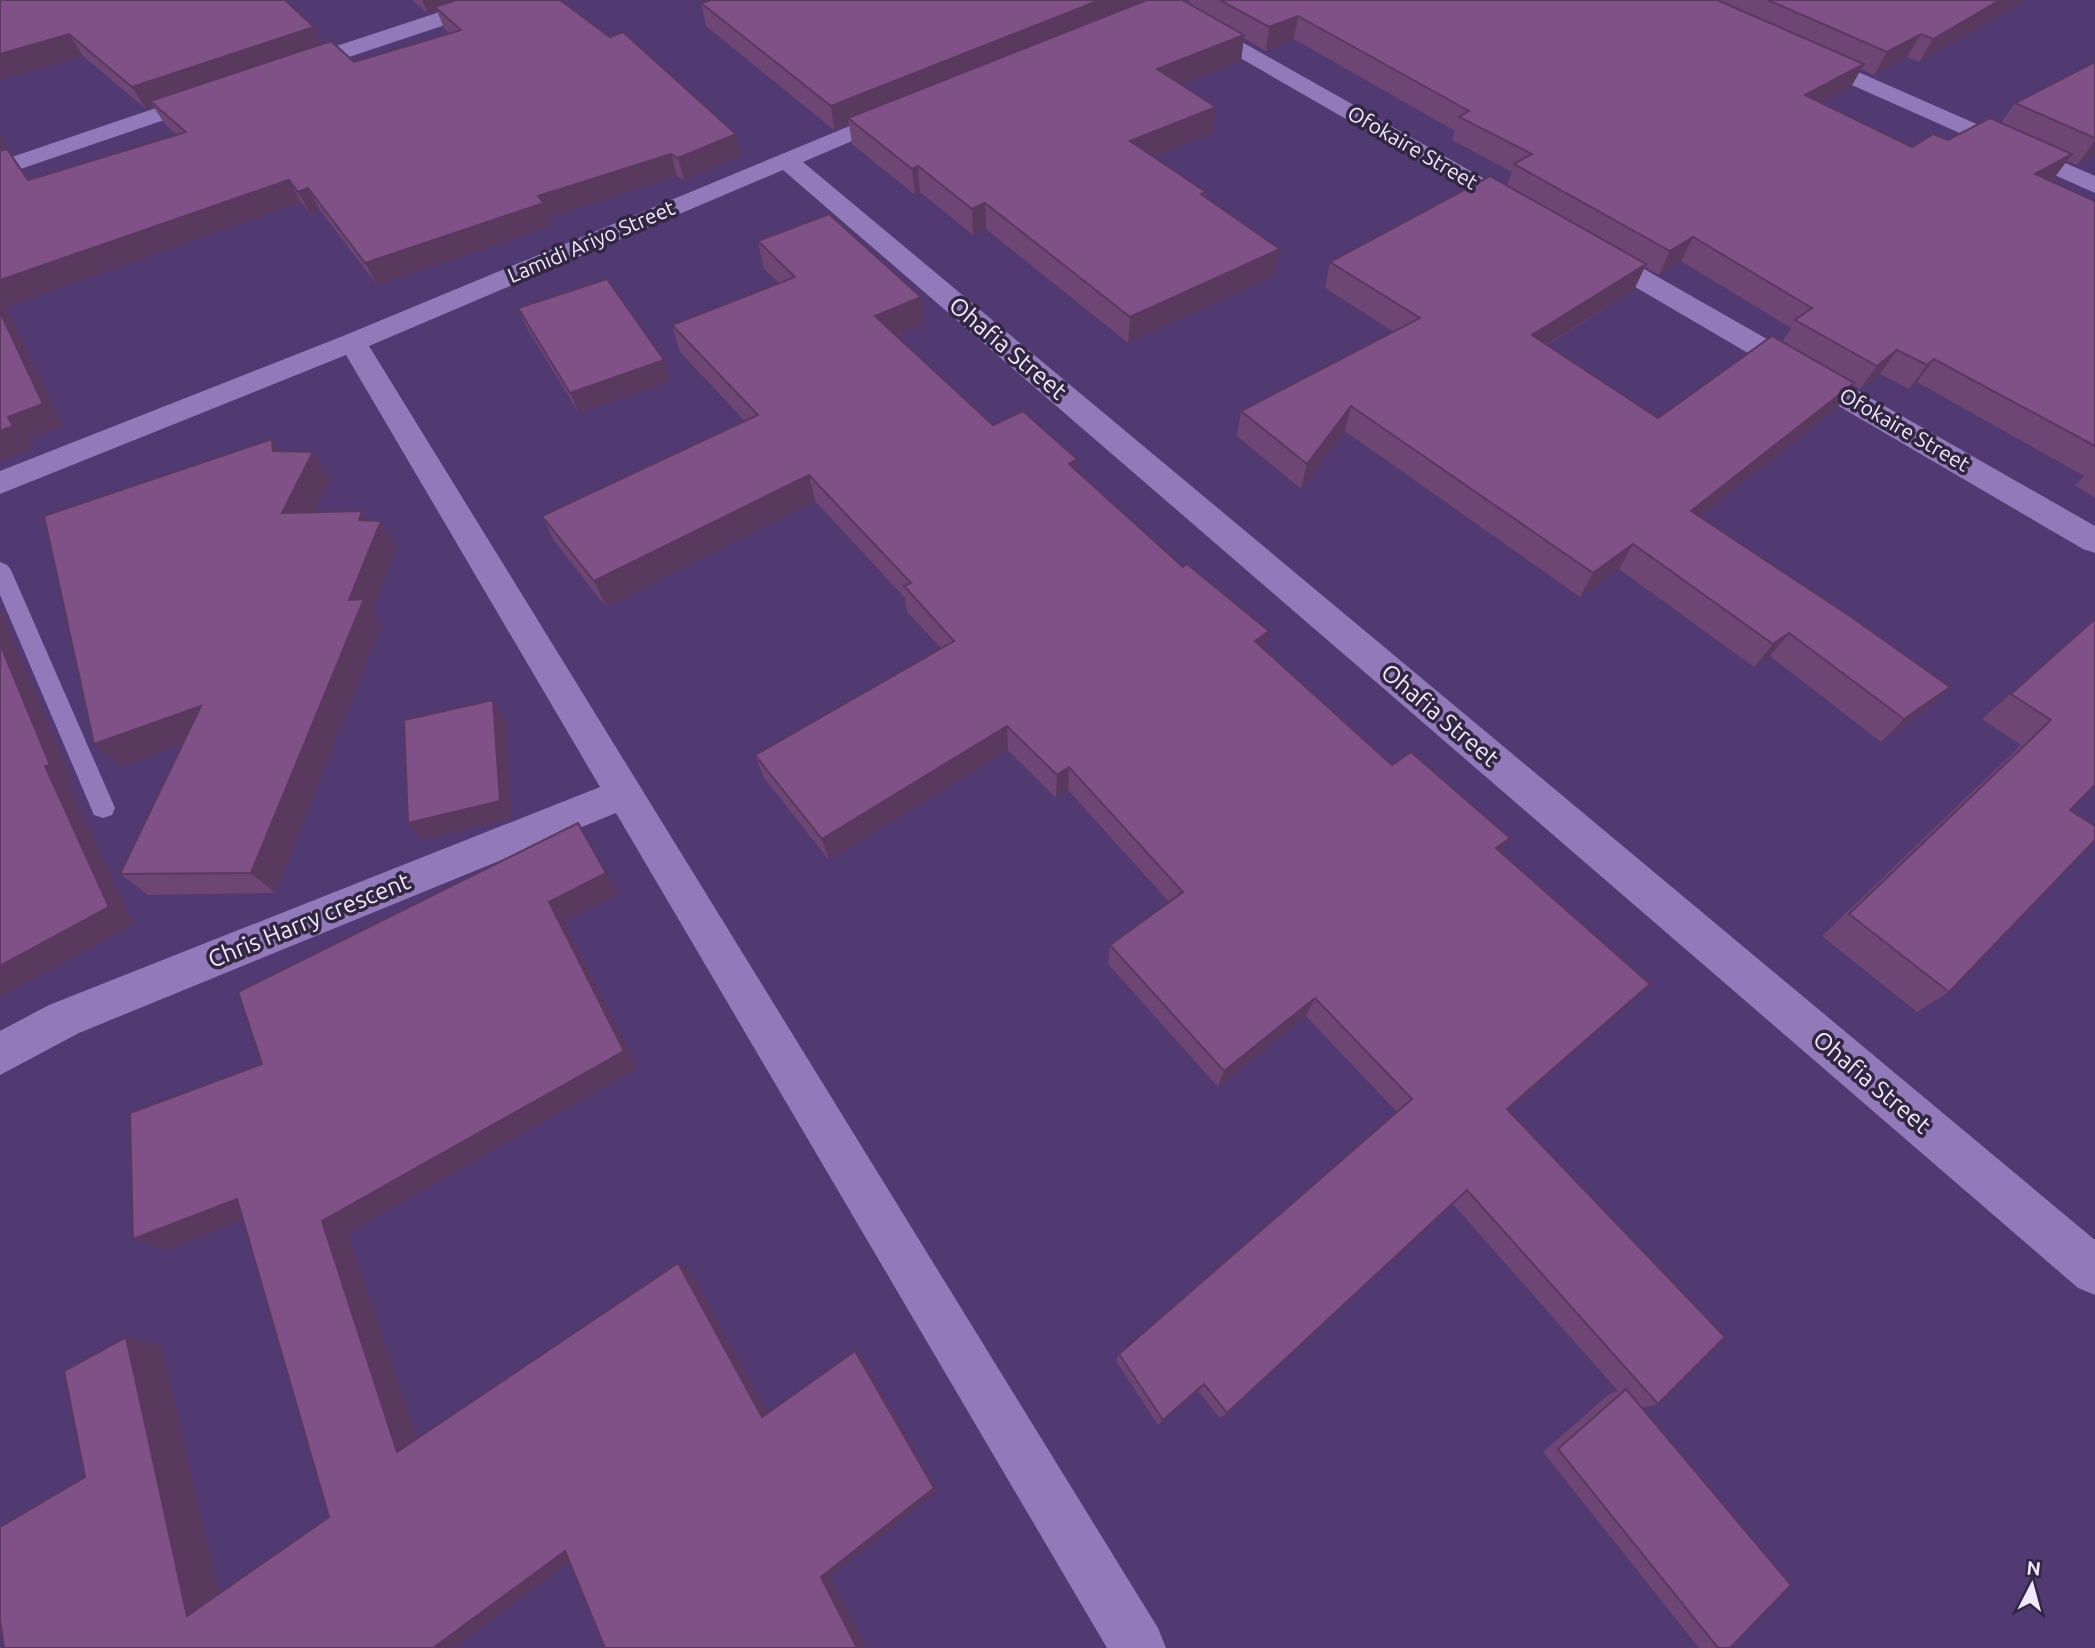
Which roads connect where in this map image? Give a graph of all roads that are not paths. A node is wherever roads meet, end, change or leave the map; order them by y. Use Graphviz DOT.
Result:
graph roads {
  1 [pos="497,0"];
  2 [pos="1179,13"];
  3 [pos="1781,45"];
  4 [pos="276,74"];
  5 [pos="224,92"];
  6 [pos="925,103"];
  7 [pos="785,159"];
  8 [pos="0,169"];
  9 [pos="2095,185"];
  10 [pos="1539,220"];
  11 [pos="1576,240"];
  12 [pos="353,341"];
  13 [pos="0,483"];
  14 [pos="2095,541"];
  15 [pos="0,570"];
  16 [pos="623,794"];
  17 [pos="103,808"];
  18 [pos="0,1054"];
  19 [pos="2095,1271"];
  20 [pos="1138,1648"];
  1 -- 4 [label="street"];
  2 -- 10 [label="street, Ofokaire Street"];
  3 -- 9 [label="street"];
  5 -- 8 [label="street"];
  6 -- 7 [label="street, Lamidi Ariyo Street"];
  7 -- 12 [label="street, Lamidi Ariyo Street"];
  7 -- 19 [label="street, Ohafia Street"];
  11 -- 14 [label="street, Ofokaire Street"];
  12 -- 13 [label="street, Lamidi Ariyo Street"];
  12 -- 16 [label="street"];
  15 -- 17 [label="lane"];
  16 -- 18 [label="street, Chris Harry crescent"];
  16 -- 20 [label="street"];
}
